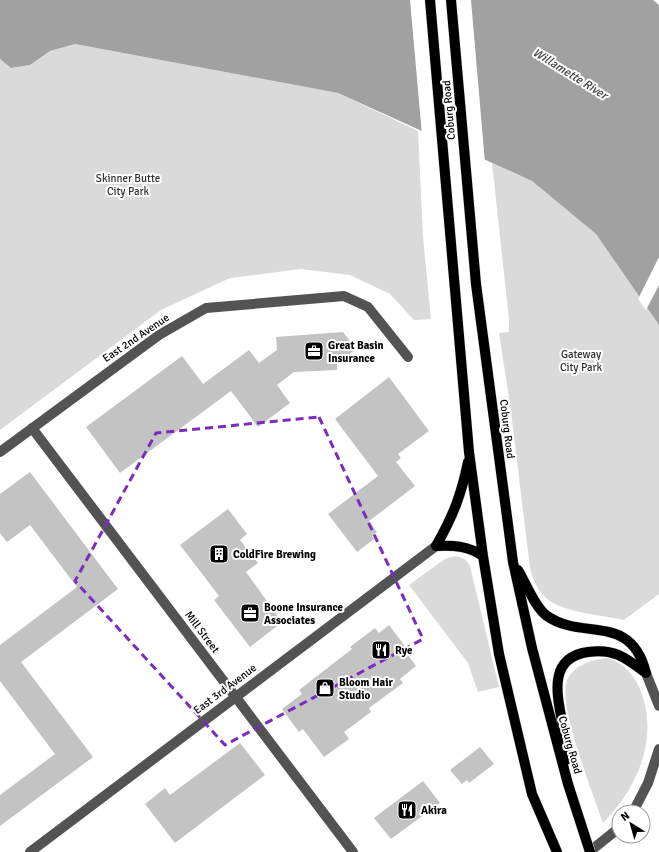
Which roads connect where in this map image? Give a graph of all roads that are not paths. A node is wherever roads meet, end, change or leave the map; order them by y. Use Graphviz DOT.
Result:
graph roads {
  1 [pos="430,0"];
  2 [pos="451,0"];
  3 [pos="408,357"];
  4 [pos="32,428"];
  5 [pos="0,452"];
  6 [pos="470,452"];
  7 [pos="436,546"];
  8 [pos="483,556"];
  9 [pos="513,562"];
  10 [pos="646,673"];
  11 [pos="236,696"];
  12 [pos="659,706"];
  13 [pos="659,749"];
  14 [pos="568,784"];
  15 [pos="637,804"];
  16 [pos="611,835"];
  17 [pos="30,852"];
  18 [pos="353,852"];
  19 [pos="557,852"];
  20 [pos="590,852"];
  1 -- 6 [label="main road, Coburg Road"];
  2 -- 9 [label="main road, Coburg Road"];
  3 -- 4 [label="street, East 2nd Avenue"];
  4 -- 5 [label="street, East 2nd Avenue"];
  4 -- 11 [label="street, Mill Street"];
  6 -- 7 [label="main road"];
  6 -- 8 [label="main road, Coburg Road"];
  7 -- 8 [label="main road"];
  7 -- 11 [label="street, East 3rd Avenue"];
  8 -- 19 [label="main road, Coburg Road"];
  9 -- 10 [label="main road"];
  9 -- 14 [label="main road, Coburg Road"];
  10 -- 12 [label="street"];
  10 -- 14 [label="main road"];
  11 -- 17 [label="street, East 3rd Avenue"];
  11 -- 18 [label="street, Mill Street"];
  13 -- 15 [label="street"];
  14 -- 20 [label="main road, Coburg Road, bridge"];
  16 -- 20 [label="street"];
}
